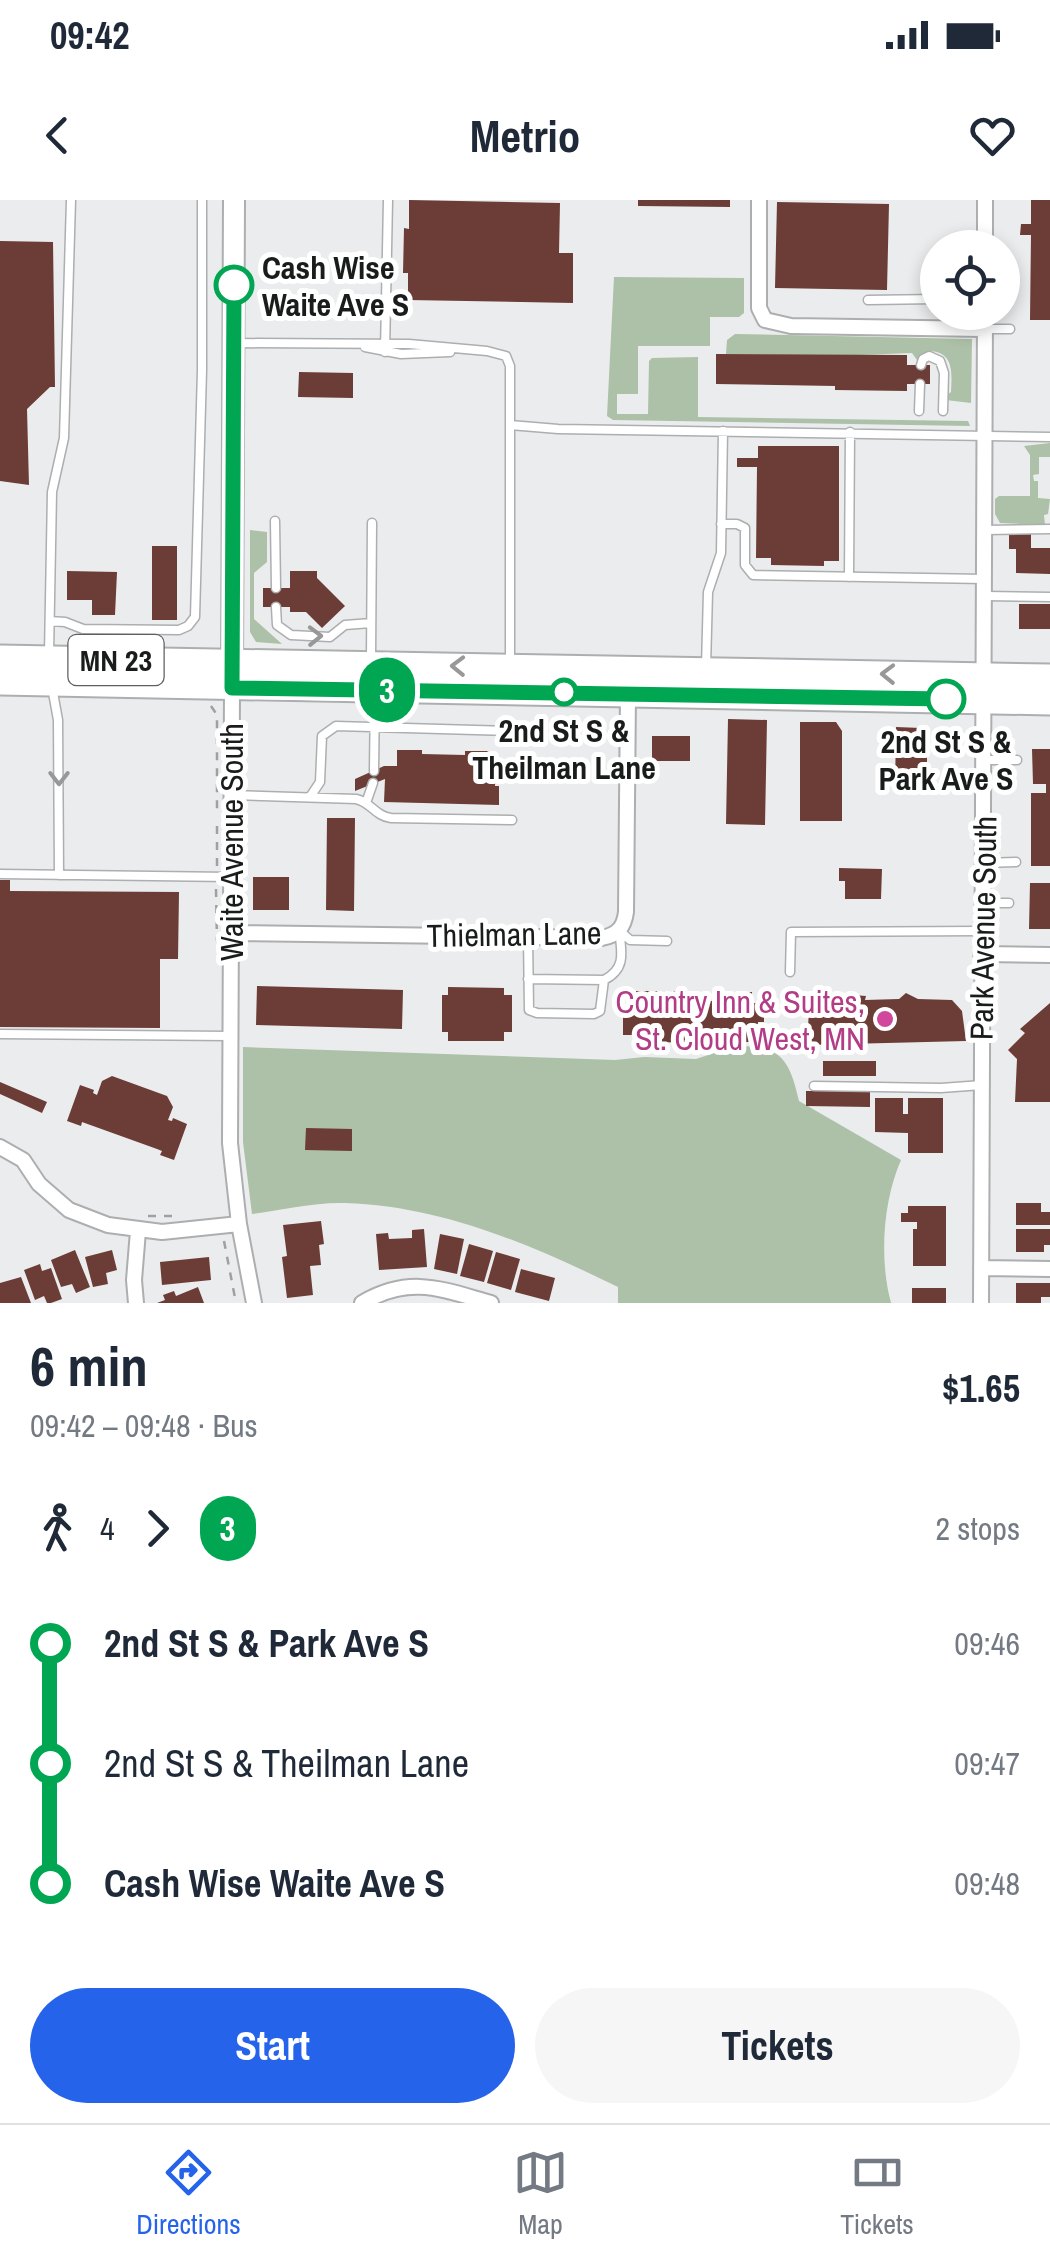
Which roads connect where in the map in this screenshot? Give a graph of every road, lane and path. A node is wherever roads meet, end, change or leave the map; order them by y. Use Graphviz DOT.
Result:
graph roads {
  1 [pos="71,200"];
  2 [pos="202,200"];
  3 [pos="234,200"];
  4 [pos="388,200"];
  5 [pos="759,200"];
  6 [pos="984,200"];
  7 [pos="985,230"];
  8 [pos="920,299"];
  9 [pos="868,300"];
  10 [pos="920,329"];
  11 [pos="985,330"];
  12 [pos="233,343"];
  13 [pos="385,348"];
  14 [pos="920,365"];
  15 [pos="920,384"];
  16 [pos="919,411"];
  17 [pos="943,411"];
  18 [pos="510,424"];
  19 [pos="723,431"];
  20 [pos="850,432"];
  21 [pos="986,437"];
  22 [pos="1050,437"];
  23 [pos="275,521"];
  24 [pos="372,523"];
  25 [pos="722,524"];
  26 [pos="1050,529"];
  27 [pos="985,530"];
  28 [pos="849,577"];
  29 [pos="986,579"];
  30 [pos="276,588"];
  31 [pos="986,596"];
  32 [pos="1050,596"];
  33 [pos="276,607"];
  34 [pos="50,621"];
  35 [pos="371,623"];
  36 [pos="0,658"];
  37 [pos="232,662"];
  38 [pos="510,668"];
  39 [pos="50,671"];
  40 [pos="706,671"];
  41 [pos="373,677"];
  42 [pos="1050,677"];
  43 [pos="0,682"];
  44 [pos="232,688"];
  45 [pos="986,688"];
  46 [pos="628,693"];
  47 [pos="205,702"];
  48 [pos="1050,702"];
  49 [pos="374,726"];
  50 [pos="514,731"];
  51 [pos="985,760"];
  52 [pos="1017,760"];
  53 [pos="374,771"];
  54 [pos="373,783"];
  55 [pos="231,795"];
  56 [pos="307,798"];
  57 [pos="366,803"];
  58 [pos="512,820"];
  59 [pos="983,862"];
  60 [pos="1016,862"];
  61 [pos="0,874"];
  62 [pos="59,875"];
  63 [pos="223,876"];
  64 [pos="982,902"];
  65 [pos="1009,903"];
  66 [pos="619,930"];
  67 [pos="982,931"];
  68 [pos="230,933"];
  69 [pos="528,937"];
  70 [pos="667,941"];
  71 [pos="217,948"];
  72 [pos="981,954"];
  73 [pos="1050,955"];
  74 [pos="790,972"];
  75 [pos="528,979"];
  76 [pos="604,980"];
  77 [pos="0,1034"];
  78 [pos="230,1036"];
  79 [pos="982,1085"];
  80 [pos="814,1086"];
  81 [pos="0,1147"];
  82 [pos="188,1215"];
  83 [pos="137,1223"];
  84 [pos="239,1224"];
  85 [pos="222,1226"];
  86 [pos="981,1268"];
  87 [pos="1050,1270"];
  88 [pos="136,1303"];
  89 [pos="236,1303"];
  90 [pos="254,1303"];
  91 [pos="362,1303"];
  92 [pos="491,1303"];
  93 [pos="981,1303"];
  1 -- 34 [label="lane"];
  2 -- 34 [label="lane"];
  3 -- 12 [label="street, Waite Avenue South"];
  4 -- 13 [label="lane"];
  5 -- 10 [label="street"];
  6 -- 7 [label="street"];
  8 -- 9 [label="lane"];
  11 -- 21 [label="street, Park Avenue South"];
  12 -- 13 [label="lane"];
  12 -- 37 [label="street, Waite Avenue South"];
  13 -- 18 [label="lane"];
  14 -- 17 [label="lane"];
  15 -- 16 [label="lane"];
  18 -- 19 [label="lane"];
  18 -- 38 [label="lane"];
  19 -- 20 [label="lane"];
  19 -- 25 [label="lane"];
  20 -- 21 [label="lane"];
  20 -- 28 [label="lane"];
  21 -- 22 [label="lane"];
  21 -- 27 [label="street, Park Avenue South"];
  23 -- 30 [label="lane"];
  24 -- 35 [label="lane"];
  25 -- 28 [label="lane"];
  25 -- 40 [label="lane"];
  26 -- 27 [label="lane"];
  27 -- 29 [label="street, Park Avenue South"];
  28 -- 29 [label="lane"];
  29 -- 31 [label="street, Park Avenue South"];
  31 -- 32 [label="lane"];
  31 -- 45 [label="street, Park Avenue South"];
  33 -- 35 [label="lane, one-way"];
  34 -- 39 [label="lane"];
  35 -- 41 [label="lane"];
  36 -- 39 [label="highway, MN 23"];
  37 -- 39 [label="highway, MN 23"];
  37 -- 41 [label="highway, MN 23"];
  37 -- 44 [label="street, Waite Avenue South"];
  38 -- 40 [label="highway, MN 23"];
  38 -- 41 [label="highway, MN 23, one-way"];
  39 -- 43 [label="highway, MN 23"];
  39 -- 44 [label="highway, MN 23"];
  39 -- 62 [label="lane, one-way"];
  45 -- 40 [label="highway, MN 23, one-way"];
  41 -- 44 [label="highway, MN 23"];
  41 -- 46 [label="highway, MN 23"];
  41 -- 49 [label="lane"];
  42 -- 45 [label="highway, MN 23"];
  44 -- 55 [label="street, Waite Avenue South"];
  45 -- 46 [label="highway, MN 23"];
  45 -- 48 [label="highway, MN 23"];
  45 -- 51 [label="street, Park Avenue South"];
  46 -- 66 [label="street, Thielman Lane"];
  47 -- 63 [label="path"];
  49 -- 50 [label="lane"];
  49 -- 53 [label="lane"];
  49 -- 56 [label="lane"];
  51 -- 52 [label="lane"];
  51 -- 59 [label="street, Park Avenue South"];
  54 -- 57 [label="lane"];
  55 -- 56 [label="lane"];
  55 -- 63 [label="street, Waite Avenue South"];
  56 -- 57 [label="lane"];
  57 -- 58 [label="lane"];
  59 -- 60 [label="lane"];
  59 -- 64 [label="street, Park Avenue South"];
  61 -- 62 [label="lane"];
  62 -- 63 [label="lane"];
  63 -- 68 [label="street, Waite Avenue South"];
  63 -- 71 [label="path"];
  64 -- 65 [label="lane"];
  64 -- 67 [label="street, Park Avenue South"];
  66 -- 69 [label="street, Thielman Lane"];
  66 -- 70 [label="lane"];
  66 -- 76 [label="lane"];
  67 -- 72 [label="street, Park Avenue South"];
  67 -- 74 [label="lane"];
  68 -- 69 [label="street, Thielman Lane"];
  68 -- 78 [label="street, Waite Avenue South"];
  69 -- 75 [label="lane"];
  72 -- 73 [label="street"];
  72 -- 79 [label="street, Park Avenue South"];
  75 -- 76 [label="lane"];
  75 -- 76 [label="lane"];
  77 -- 78 [label="lane"];
  78 -- 84 [label="street, Waite Avenue South"];
  79 -- 80 [label="lane"];
  79 -- 86 [label="street, Park Avenue South"];
  81 -- 83 [label="street"];
  82 -- 83 [label="path"];
  83 -- 85 [label="street"];
  83 -- 88 [label="street"];
  84 -- 85 [label="street"];
  84 -- 90 [label="street, Waite Avenue South"];
  85 -- 89 [label="path"];
  86 -- 87 [label="street"];
  86 -- 93 [label="street, Park Avenue South"];
  91 -- 92 [label="street"];
}
